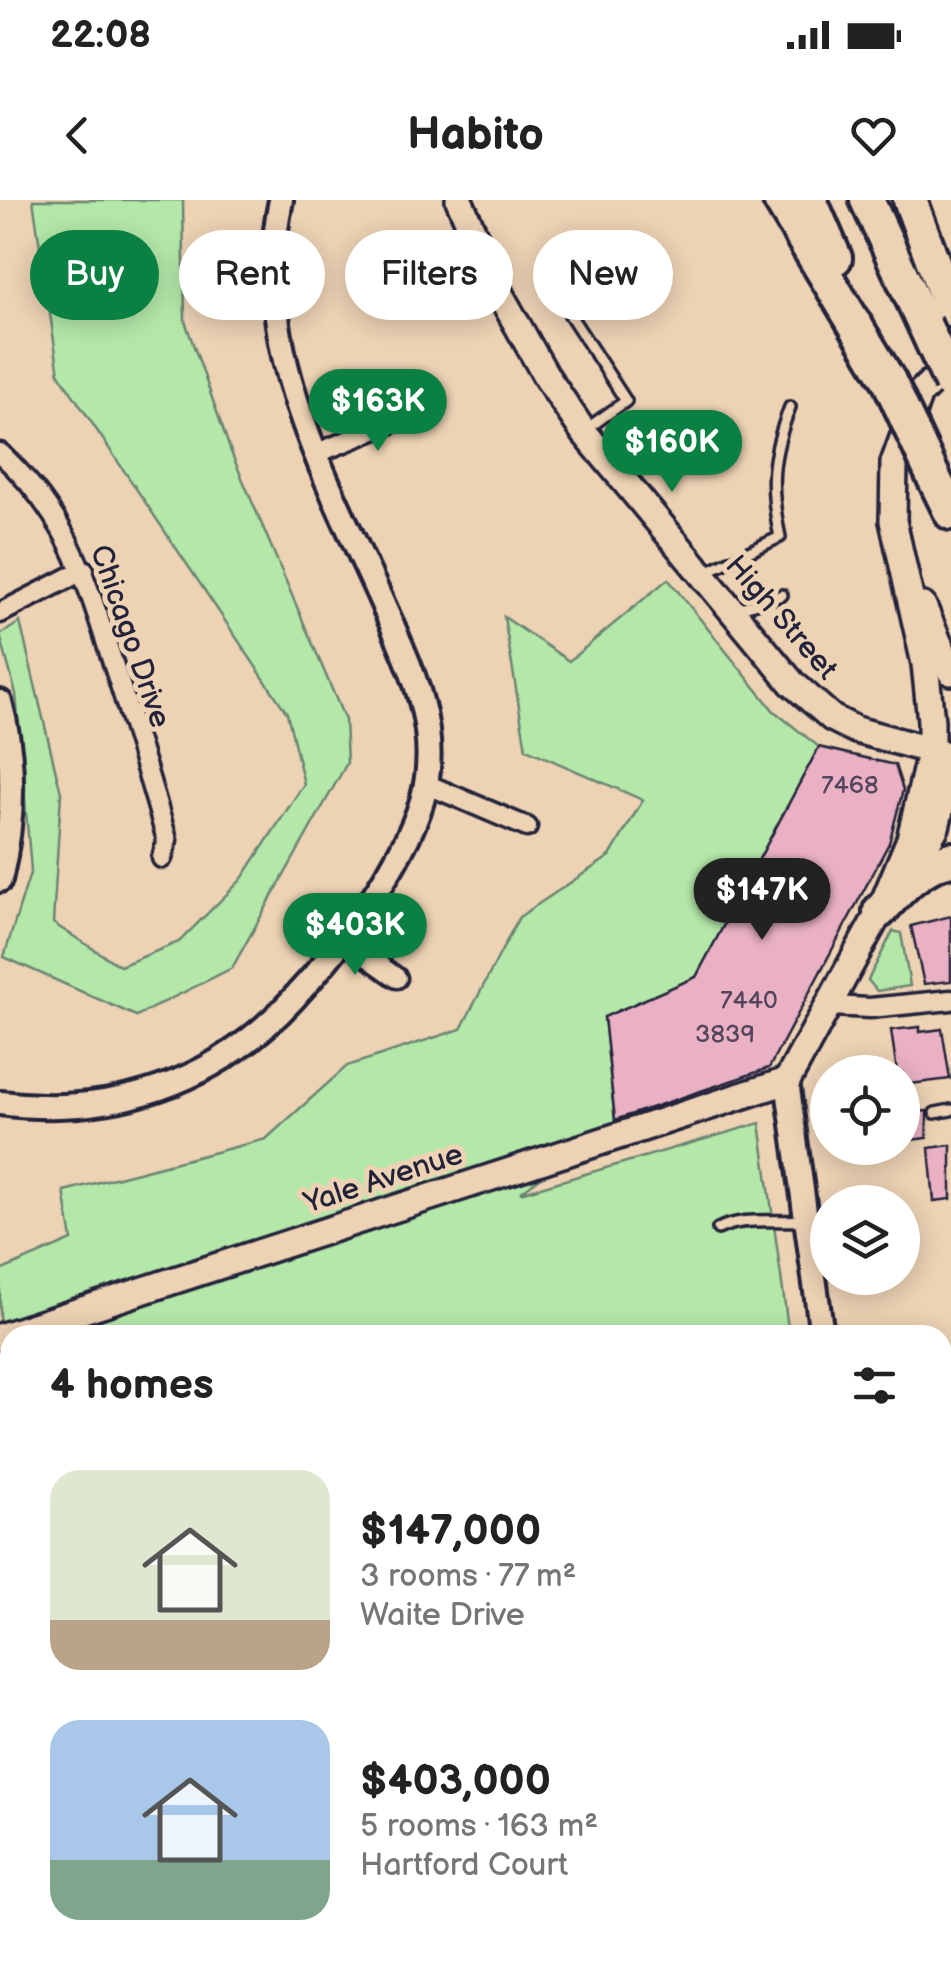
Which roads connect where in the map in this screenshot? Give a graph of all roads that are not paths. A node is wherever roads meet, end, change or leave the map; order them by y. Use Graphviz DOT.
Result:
graph roads {
  1 [pos="282,200"];
  2 [pos="459,200"];
  3 [pos="780,200"];
  4 [pos="810,200"];
  5 [pos="868,200"];
  6 [pos="910,200"];
  7 [pos="941,312"];
  8 [pos="573,320"];
  9 [pos="951,363"];
  10 [pos="888,381"];
  11 [pos="951,383"];
  12 [pos="790,407"];
  13 [pos="422,410"];
  14 [pos="583,431"];
  15 [pos="0,452"];
  16 [pos="317,453"];
  17 [pos="951,513"];
  18 [pos="898,546"];
  19 [pos="84,570"];
  20 [pos="701,574"];
  21 [pos="782,595"];
  22 [pos="731,611"];
  23 [pos="0,614"];
  24 [pos="951,672"];
  25 [pos="0,702"];
  26 [pos="941,752"];
  27 [pos="951,766"];
  28 [pos="426,784"];
  29 [pos="527,827"];
  30 [pos="162,858"];
  31 [pos="951,859"];
  32 [pos="0,880"];
  33 [pos="880,912"];
  34 [pos="341,938"];
  35 [pos="397,978"];
  36 [pos="951,1000"];
  37 [pos="830,1006"];
  38 [pos="787,1081"];
  39 [pos="0,1102"];
  40 [pos="951,1110"];
  41 [pos="935,1112"];
  42 [pos="806,1220"];
  43 [pos="718,1228"];
  44 [pos="37,1325"];
  45 [pos="821,1325"];
  1 -- 16 [label="street"];
  2 -- 14 [label="main road, High Street"];
  3 -- 10 [label="highway"];
  4 -- 10 [label="highway"];
  5 -- 7 [label="highway"];
  6 -- 7 [label="highway"];
  7 -- 11 [label="highway, bridge"];
  8 -- 14 [label="lane"];
  9 -- 18 [label="main road"];
  10 -- 17 [label="highway, bridge"];
  12 -- 20 [label="lane"];
  13 -- 16 [label="street"];
  14 -- 20 [label="main road, High Street"];
  15 -- 19 [label="street, Chicago Drive"];
  16 -- 28 [label="street"];
  18 -- 24 [label="main road"];
  18 -- 26 [label="main road"];
  19 -- 23 [label="street"];
  19 -- 30 [label="street, Chicago Drive"];
  20 -- 22 [label="main road, High Street"];
  21 -- 22 [label="lane"];
  22 -- 26 [label="main road, High Street"];
  25 -- 32 [label="street"];
  26 -- 33 [label="main road"];
  27 -- 33 [label="main road"];
  28 -- 29 [label="street"];
  28 -- 34 [label="street"];
  31 -- 33 [label="highway"];
  33 -- 37 [label="main road"];
  34 -- 35 [label="street"];
  34 -- 39 [label="street"];
  36 -- 37 [label="street"];
  37 -- 38 [label="main road"];
  38 -- 42 [label="street"];
  38 -- 44 [label="main road, Yale Avenue"];
  40 -- 41 [label="lane"];
  42 -- 43 [label="lane"];
  42 -- 45 [label="street"];
}
